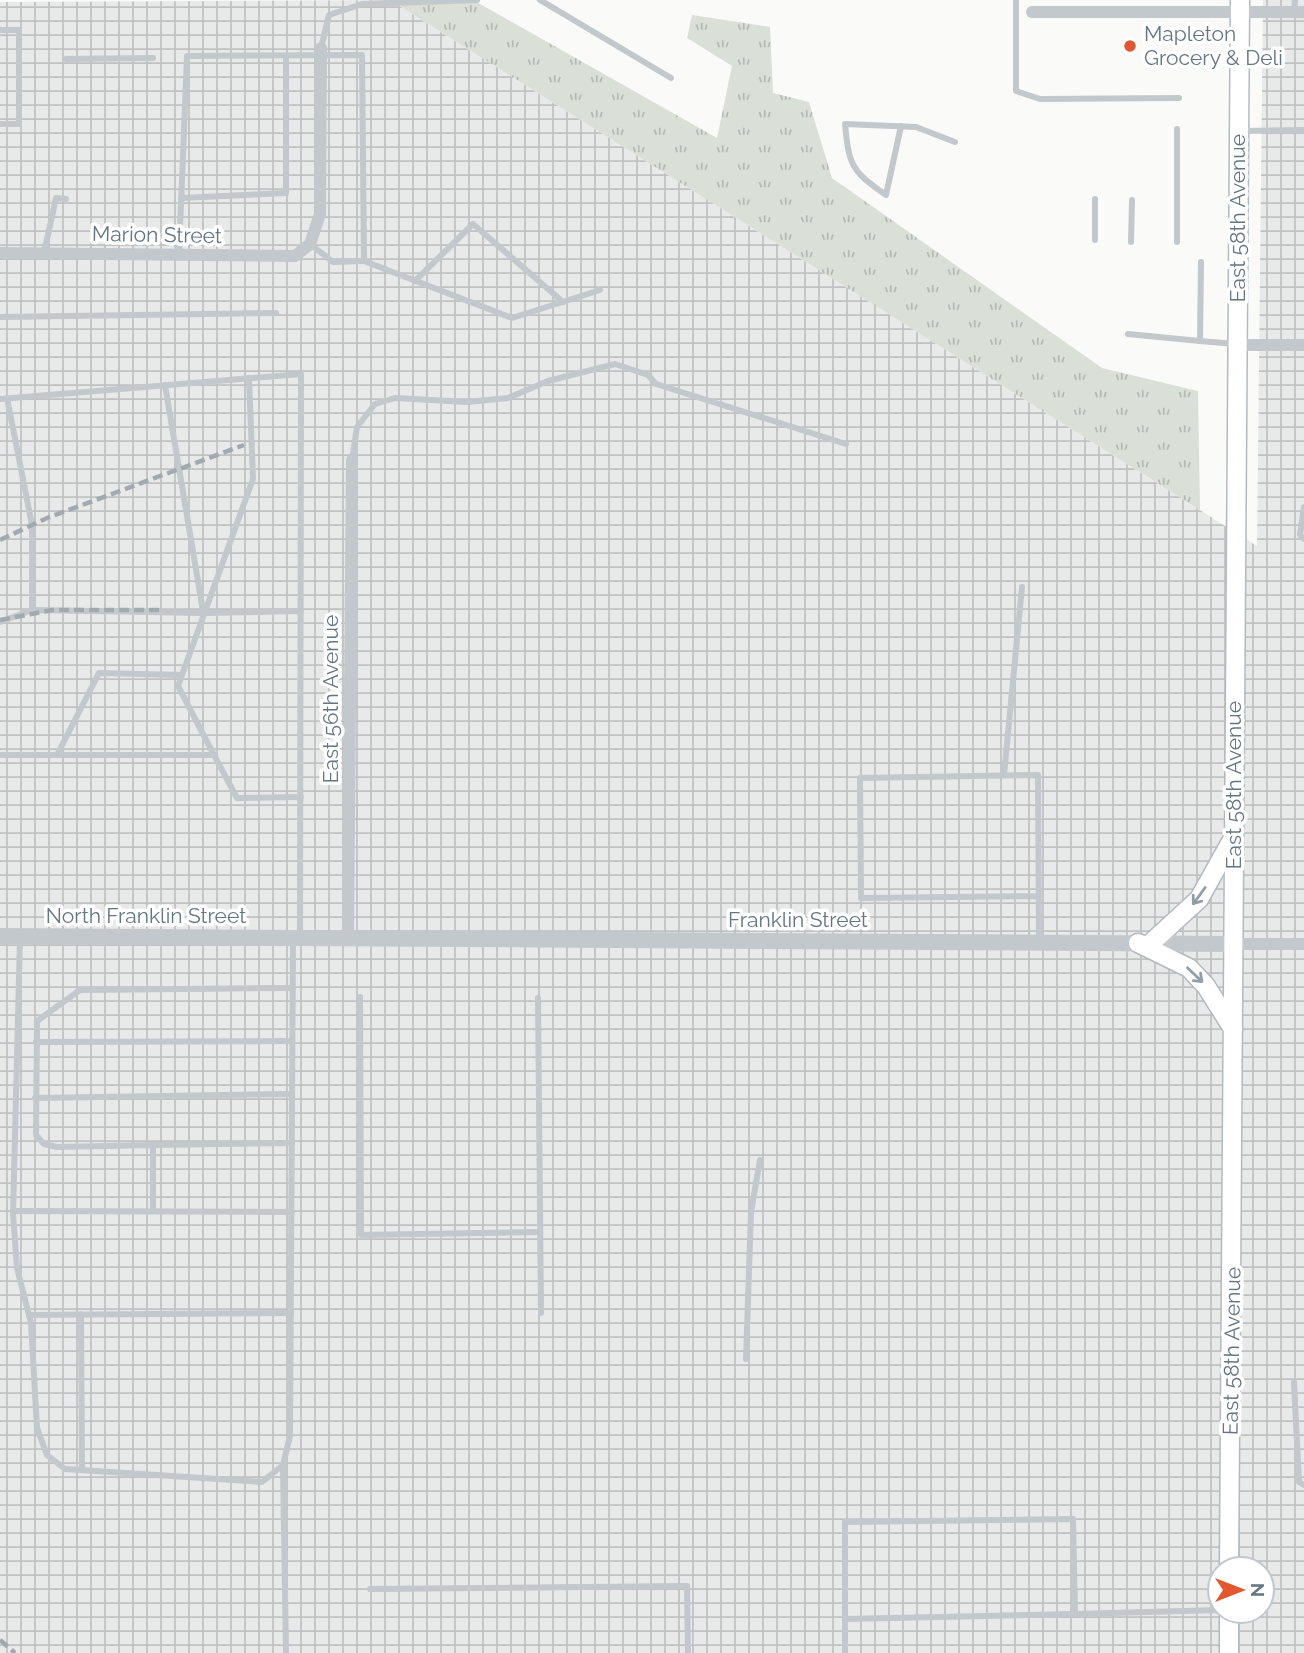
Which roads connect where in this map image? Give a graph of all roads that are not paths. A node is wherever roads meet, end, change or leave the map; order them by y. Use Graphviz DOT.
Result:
graph roads {
  1 [pos="477,0"];
  2 [pos="540,0"];
  3 [pos="1016,0"];
  4 [pos="1061,6"];
  5 [pos="1089,6"];
  6 [pos="1240,6"];
  7 [pos="1298,8"];
  8 [pos="1032,12"];
  9 [pos="1016,13"];
  10 [pos="0,30"];
  11 [pos="321,52"];
  12 [pos="286,57"];
  13 [pos="153,58"];
  14 [pos="66,59"];
  15 [pos="670,78"];
  16 [pos="1179,98"];
  17 [pos="0,124"];
  18 [pos="901,127"];
  19 [pos="1177,129"];
  20 [pos="1239,131"];
  21 [pos="1304,131"];
  22 [pos="955,142"];
  23 [pos="181,198"];
  24 [pos="66,199"];
  25 [pos="1095,199"];
  26 [pos="1132,200"];
  27 [pos="1095,240"];
  28 [pos="1131,242"];
  29 [pos="1177,242"];
  30 [pos="310,244"];
  31 [pos="0,253"];
  32 [pos="44,253"];
  33 [pos="179,254"];
  34 [pos="364,261"];
  35 [pos="1201,262"];
  36 [pos="415,281"];
  37 [pos="600,290"];
  38 [pos="563,302"];
  39 [pos="276,313"];
  40 [pos="0,317"];
  41 [pos="1128,334"];
  42 [pos="1200,341"];
  43 [pos="1237,345"];
  44 [pos="1304,345"];
  45 [pos="249,378"];
  46 [pos="165,385"];
  47 [pos="3,399"];
  48 [pos="846,444"];
  49 [pos="352,460"];
  50 [pos="1304,507"];
  51 [pos="1304,539"];
  52 [pos="1022,587"];
  53 [pos="32,610"];
  54 [pos="301,611"];
  55 [pos="203,613"];
  56 [pos="0,622"];
  57 [pos="182,675"];
  58 [pos="0,755"];
  59 [pos="57,755"];
  60 [pos="214,755"];
  61 [pos="1004,775"];
  62 [pos="301,797"];
  63 [pos="1234,837"];
  64 [pos="1039,897"];
  65 [pos="0,936"];
  66 [pos="20,937"];
  67 [pos="296,938"];
  68 [pos="348,938"];
  69 [pos="1039,942"];
  70 [pos="1144,943"];
  71 [pos="1233,944"];
  72 [pos="1304,944"];
  73 [pos="293,988"];
  74 [pos="360,997"];
  75 [pos="538,998"];
  76 [pos="1233,1029"];
  77 [pos="292,1041"];
  78 [pos="36,1042"];
  79 [pos="292,1094"];
  80 [pos="36,1098"];
  81 [pos="292,1143"];
  82 [pos="153,1145"];
  83 [pos="760,1160"];
  84 [pos="13,1211"];
  85 [pos="153,1211"];
  86 [pos="292,1212"];
  87 [pos="540,1232"];
  88 [pos="291,1313"];
  89 [pos="541,1313"];
  90 [pos="81,1314"];
  91 [pos="29,1315"];
  92 [pos="746,1359"];
  93 [pos="1294,1382"];
  94 [pos="283,1465"];
  95 [pos="82,1470"];
  96 [pos="1304,1485"];
  97 [pos="1229,1555"];
  98 [pos="370,1589"];
  99 [pos="1206,1611"];
  100 [pos="1074,1614"];
  101 [pos="845,1619"];
  102 [pos="1229,1625"];
  103 [pos="286,1653"];
  104 [pos="688,1653"];
  105 [pos="845,1653"];
  106 [pos="1229,1653"];
  1 -- 11 [label="lane"];
  2 -- 15 [label="lane"];
  3 -- 9 [label="lane"];
  4 -- 5 [label="street"];
  4 -- 8 [label="street"];
  5 -- 6 [label="street"];
  6 -- 7 [label="street"];
  6 -- 20 [label="main road, East 58th Avenue"];
  8 -- 9 [label="lane"];
  9 -- 16 [label="lane"];
  10 -- 17 [label="lane"];
  11 -- 12 [label="lane"];
  11 -- 30 [label="street"];
  11 -- 34 [label="lane"];
  12 -- 23 [label="lane"];
  12 -- 23 [label="lane"];
  13 -- 14 [label="lane"];
  18 -- 18 [label="lane"];
  18 -- 22 [label="lane"];
  19 -- 29 [label="lane"];
  20 -- 21 [label="lane"];
  20 -- 43 [label="main road, East 58th Avenue"];
  23 -- 33 [label="lane"];
  24 -- 32 [label="lane"];
  25 -- 27 [label="lane"];
  26 -- 28 [label="lane"];
  30 -- 33 [label="street, Marion Street"];
  30 -- 34 [label="lane"];
  31 -- 32 [label="street, Marion Street"];
  32 -- 33 [label="street, Marion Street"];
  34 -- 36 [label="lane"];
  35 -- 42 [label="lane"];
  36 -- 38 [label="lane"];
  36 -- 38 [label="lane"];
  37 -- 38 [label="lane"];
  39 -- 40 [label="lane"];
  41 -- 42 [label="lane"];
  42 -- 43 [label="lane"];
  43 -- 44 [label="street"];
  43 -- 63 [label="main road, East 58th Avenue"];
  45 -- 46 [label="lane"];
  45 -- 54 [label="lane"];
  45 -- 55 [label="lane"];
  46 -- 47 [label="lane"];
  46 -- 55 [label="lane"];
  47 -- 53 [label="lane"];
  48 -- 49 [label="lane"];
  49 -- 68 [label="street, East 56th Avenue"];
  50 -- 51 [label="lane"];
  52 -- 61 [label="lane"];
  53 -- 55 [label="lane"];
  53 -- 56 [label="lane"];
  54 -- 55 [label="lane"];
  54 -- 62 [label="lane"];
  55 -- 57 [label="lane"];
  57 -- 59 [label="lane"];
  57 -- 60 [label="lane"];
  58 -- 59 [label="lane"];
  59 -- 60 [label="lane"];
  60 -- 62 [label="lane"];
  61 -- 64 [label="lane"];
  61 -- 64 [label="lane"];
  62 -- 67 [label="lane"];
  63 -- 70 [label="main road, one-way"];
  63 -- 71 [label="main road, East 58th Avenue"];
  64 -- 69 [label="lane"];
  65 -- 66 [label="street, North Franklin Street"];
  66 -- 67 [label="street, North Franklin Street"];
  66 -- 84 [label="lane"];
  67 -- 68 [label="street, Franklin Street"];
  67 -- 73 [label="lane"];
  68 -- 69 [label="street, Franklin Street"];
  69 -- 70 [label="street, Franklin Street"];
  70 -- 71 [label="street, Franklin Street"];
  70 -- 76 [label="main road, one-way"];
  71 -- 72 [label="street, Franklin Street"];
  71 -- 76 [label="main road, East 58th Avenue"];
  73 -- 77 [label="lane"];
  73 -- 78 [label="lane"];
  74 -- 87 [label="lane"];
  75 -- 87 [label="lane"];
  76 -- 97 [label="main road, East 58th Avenue"];
  77 -- 78 [label="lane"];
  77 -- 79 [label="lane"];
  78 -- 80 [label="lane"];
  79 -- 80 [label="lane"];
  79 -- 81 [label="lane"];
  80 -- 82 [label="lane"];
  81 -- 82 [label="lane"];
  81 -- 86 [label="lane"];
  82 -- 85 [label="lane"];
  83 -- 92 [label="lane"];
  84 -- 85 [label="lane"];
  84 -- 91 [label="lane"];
  85 -- 86 [label="lane"];
  86 -- 88 [label="lane"];
  87 -- 89 [label="lane"];
  88 -- 90 [label="lane"];
  88 -- 94 [label="lane"];
  90 -- 91 [label="lane"];
  90 -- 95 [label="lane"];
  91 -- 95 [label="lane"];
  93 -- 96 [label="lane"];
  94 -- 95 [label="lane"];
  94 -- 103 [label="lane"];
  98 -- 104 [label="lane"];
  99 -- 100 [label="lane"];
  100 -- 101 [label="lane"];
  100 -- 101 [label="lane"];
  101 -- 105 [label="lane"];
  102 -- 106 [label="main road"];
}
